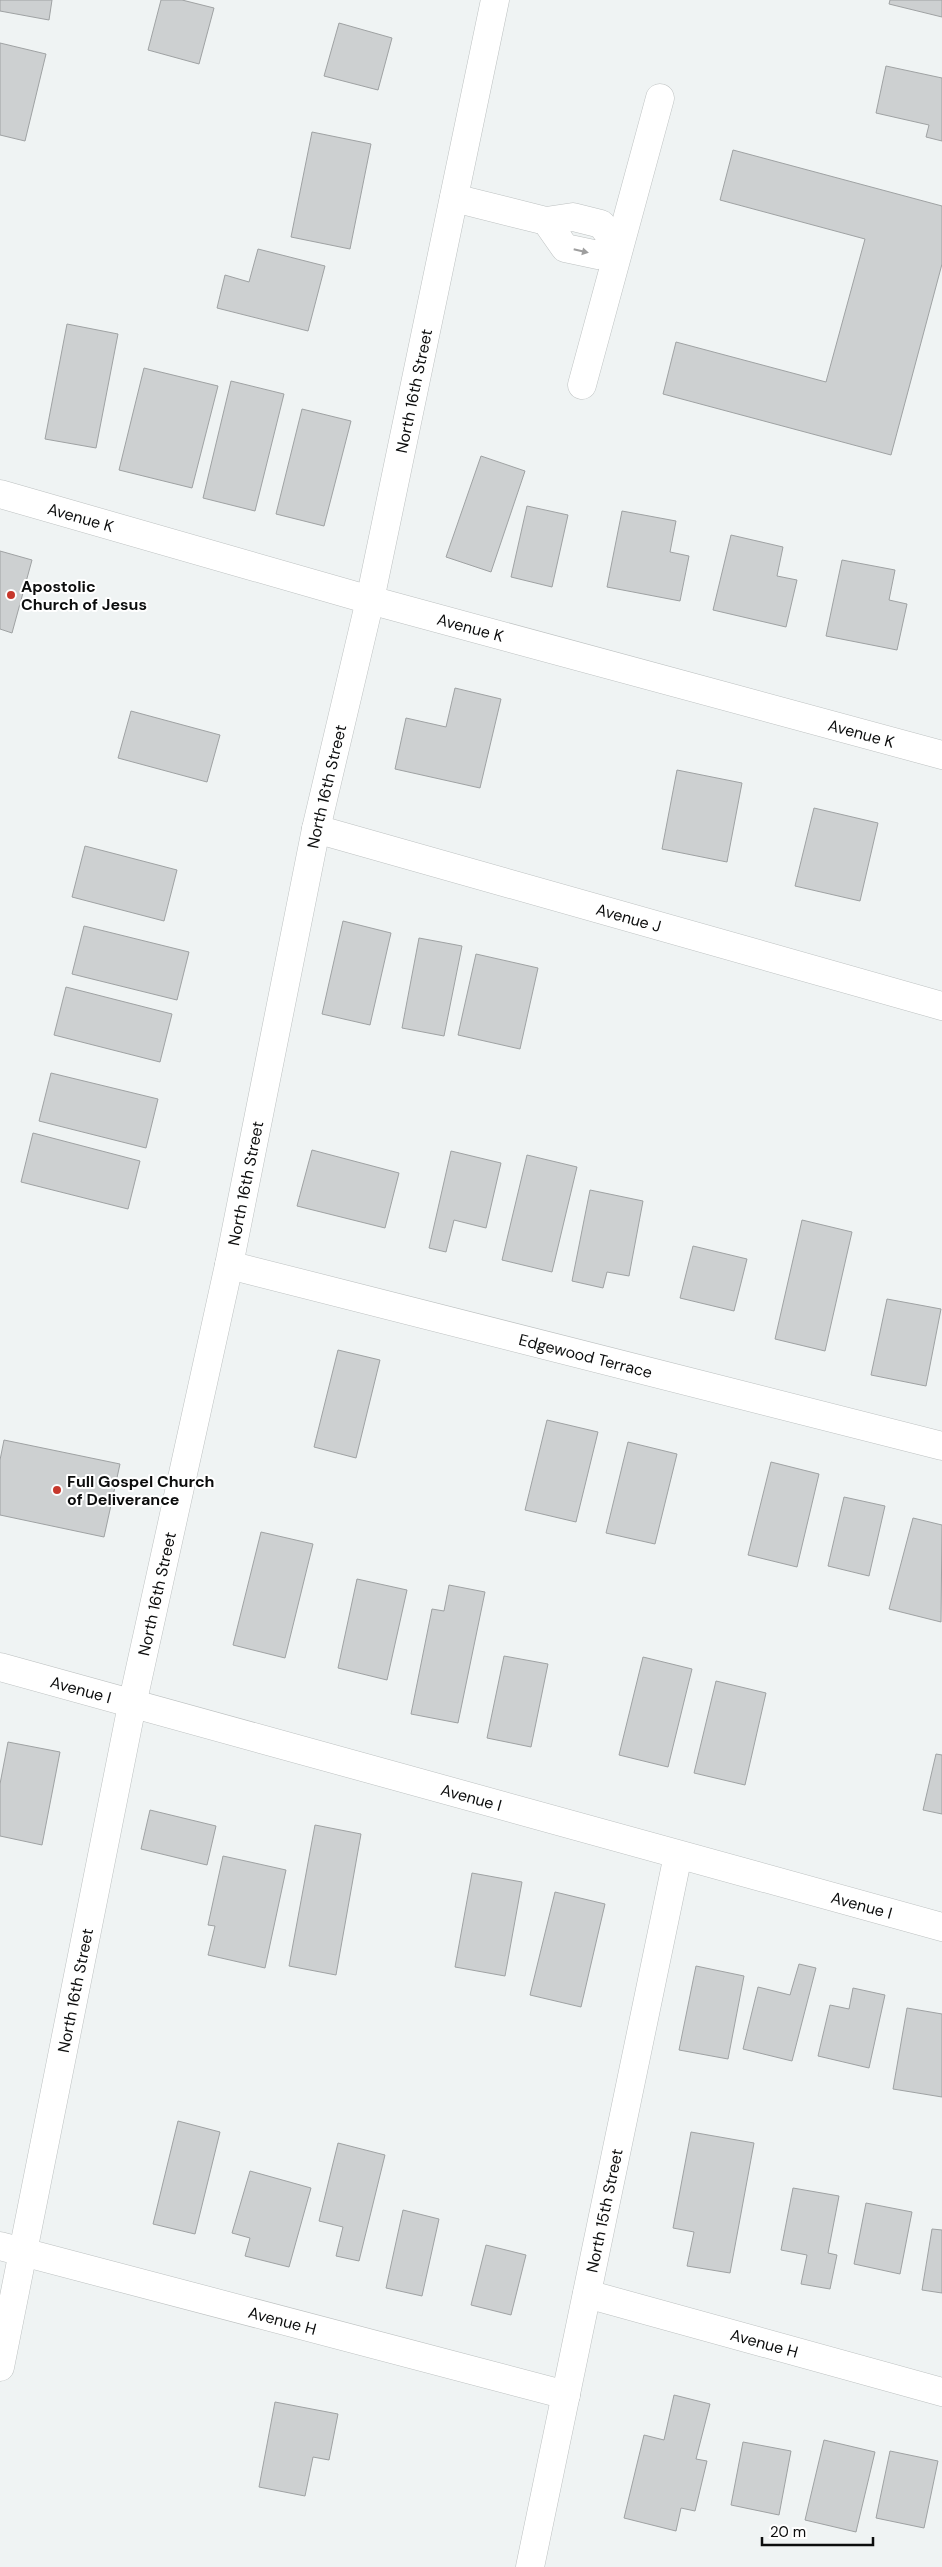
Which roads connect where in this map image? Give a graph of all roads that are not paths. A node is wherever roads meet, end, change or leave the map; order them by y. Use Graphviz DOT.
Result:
graph roads {
  1 [pos="495,0"];
  2 [pos="660,98"];
  3 [pos="454,198"];
  4 [pos="619,247"];
  5 [pos="582,385"];
  6 [pos="0,494"];
  7 [pos="370,600"];
  8 [pos="942,755"];
  9 [pos="316,829"];
  10 [pos="942,1006"];
  11 [pos="229,1265"];
  12 [pos="942,1446"];
  13 [pos="0,1667"];
  14 [pos="132,1705"];
  15 [pos="678,1855"];
  16 [pos="942,1927"];
  17 [pos="12,2250"];
  18 [pos="587,2294"];
  19 [pos="0,2367"];
  20 [pos="942,2392"];
  21 [pos="566,2395"];
  22 [pos="530,2567"];
  1 -- 3 [label="street, North 16th Street"];
  2 -- 4 [label="street"];
  3 -- 4 [label="street"];
  3 -- 7 [label="street, North 16th Street"];
  4 -- 5 [label="street"];
  6 -- 7 [label="street, Avenue K"];
  7 -- 8 [label="street, Avenue K"];
  7 -- 9 [label="street, North 16th Street"];
  9 -- 10 [label="street, Avenue J"];
  9 -- 11 [label="street, North 16th Street"];
  11 -- 12 [label="street, Edgewood Terrace"];
  11 -- 14 [label="street, North 16th Street"];
  13 -- 14 [label="street, Avenue I"];
  14 -- 15 [label="street, Avenue I"];
  14 -- 17 [label="street, North 16th Street"];
  15 -- 16 [label="street, Avenue I"];
  15 -- 18 [label="street, North 15th Street"];
  17 -- 19 [label="street, North 16th Street"];
  17 -- 21 [label="street, Avenue H"];
  18 -- 20 [label="street, Avenue H"];
  18 -- 21 [label="street, North 15th Street"];
  21 -- 22 [label="street, North 15th Street"];
}
